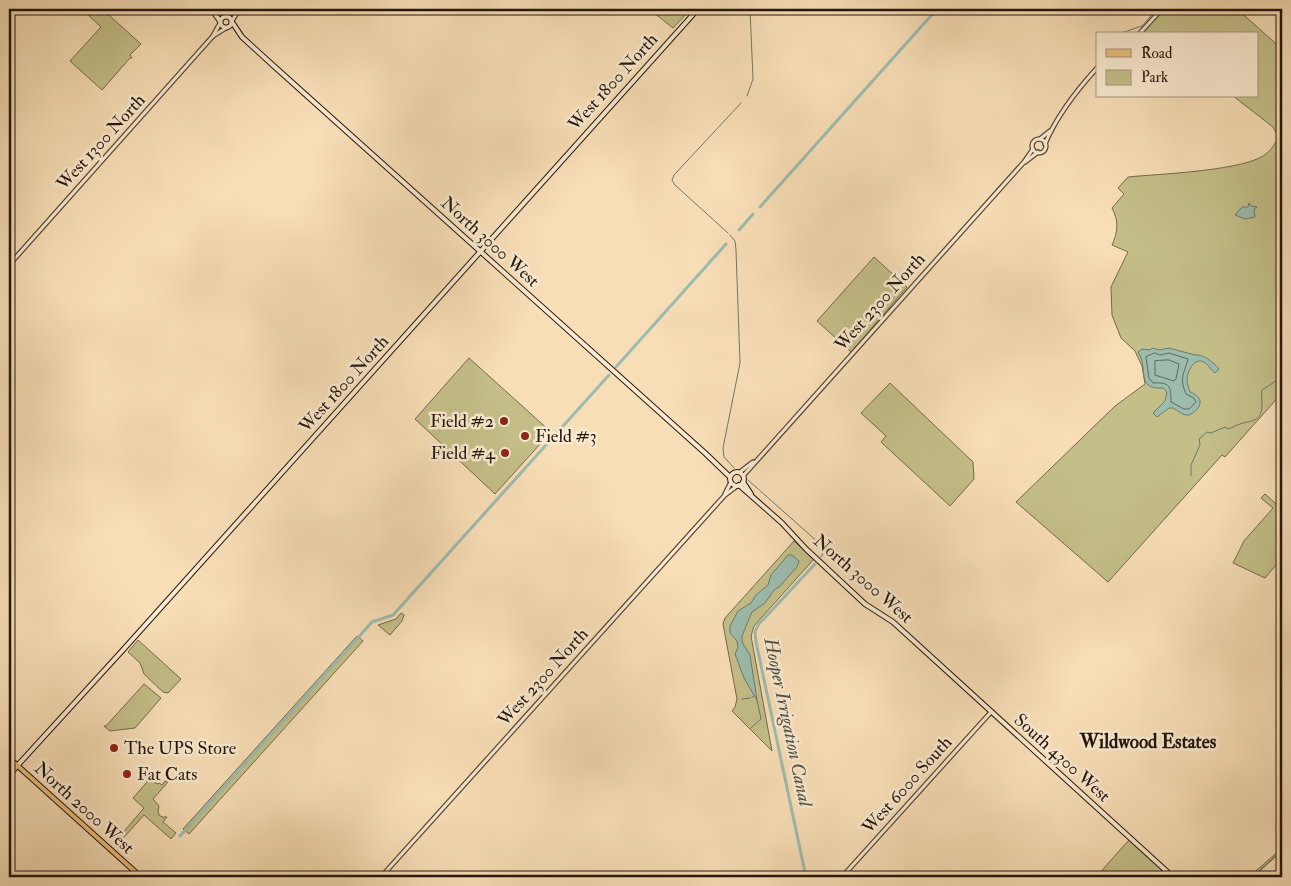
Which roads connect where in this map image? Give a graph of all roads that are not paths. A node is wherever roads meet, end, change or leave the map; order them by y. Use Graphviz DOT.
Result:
graph roads {
  1 [pos="211,9"];
  2 [pos="238,9"];
  3 [pos="698,9"];
  4 [pos="1162,9"];
  5 [pos="226,16"];
  6 [pos="232,21"];
  7 [pos="220,23"];
  8 [pos="226,28"];
  9 [pos="1142,32"];
  10 [pos="213,36"];
  11 [pos="242,37"];
  12 [pos="1096,69"];
  13 [pos="1051,131"];
  14 [pos="1040,139"];
  15 [pos="1045,144"];
  16 [pos="1033,148"];
  17 [pos="1038,152"];
  18 [pos="1024,162"];
  19 [pos="480,251"];
  20 [pos="9,265"];
  21 [pos="720,466"];
  22 [pos="734,472"];
  23 [pos="741,474"];
  24 [pos="730,480"];
  25 [pos="740,484"];
  26 [pos="725,495"];
  27 [pos="934,659"];
  28 [pos="991,712"];
  29 [pos="9,758"];
  30 [pos="17,766"];
  31 [pos="9,776"];
  32 [pos="141,877"];
  33 [pos="381,877"];
  34 [pos="842,877"];
  35 [pos="1173,877"];
  1 -- 5 [label="main road"];
  1 -- 7 [label="main road"];
  2 -- 5 [label="street"];
  2 -- 6 [label="street"];
  3 -- 19 [label="main road, West 1800 North"];
  4 -- 9 [label="street"];
  5 -- 6 [label="main road"];
  5 -- 7 [label="main road"];
  6 -- 8 [label="main road"];
  6 -- 11 [label="main road, North 3000 West"];
  7 -- 8 [label="main road"];
  7 -- 10 [label="street, West 1300 North"];
  8 -- 10 [label="street, West 1300 North"];
  8 -- 11 [label="main road, North 3000 West"];
  10 -- 20 [label="street, West 1300 North"];
  11 -- 19 [label="main road, North 3000 West"];
  12 -- 13 [label="street"];
  13 -- 14 [label="street"];
  13 -- 15 [label="street"];
  14 -- 15 [label="street"];
  14 -- 16 [label="street"];
  15 -- 17 [label="street"];
  16 -- 17 [label="street"];
  16 -- 18 [label="street"];
  17 -- 18 [label="street"];
  18 -- 23 [label="street, West 2300 North"];
  19 -- 21 [label="main road, North 3000 West"];
  19 -- 30 [label="main road, West 1800 North"];
  21 -- 22 [label="main road, North 3000 West"];
  21 -- 24 [label="main road, North 3000 West"];
  22 -- 23 [label="main road"];
  22 -- 24 [label="main road"];
  23 -- 25 [label="main road"];
  24 -- 25 [label="main road, North 3000 West"];
  24 -- 26 [label="street, West 2300 North"];
  25 -- 26 [label="street, West 2300 North"];
  25 -- 27 [label="main road, North 3000 West"];
  26 -- 33 [label="street, West 2300 North"];
  27 -- 28 [label="main road, South 4300 West"];
  28 -- 34 [label="street, West 6000 South"];
  28 -- 35 [label="main road, South 4300 West"];
  29 -- 30 [label="main road, North 2000 West"];
  30 -- 31 [label="main road, West 1800 North"];
  30 -- 32 [label="main road, North 2000 West"];
}
